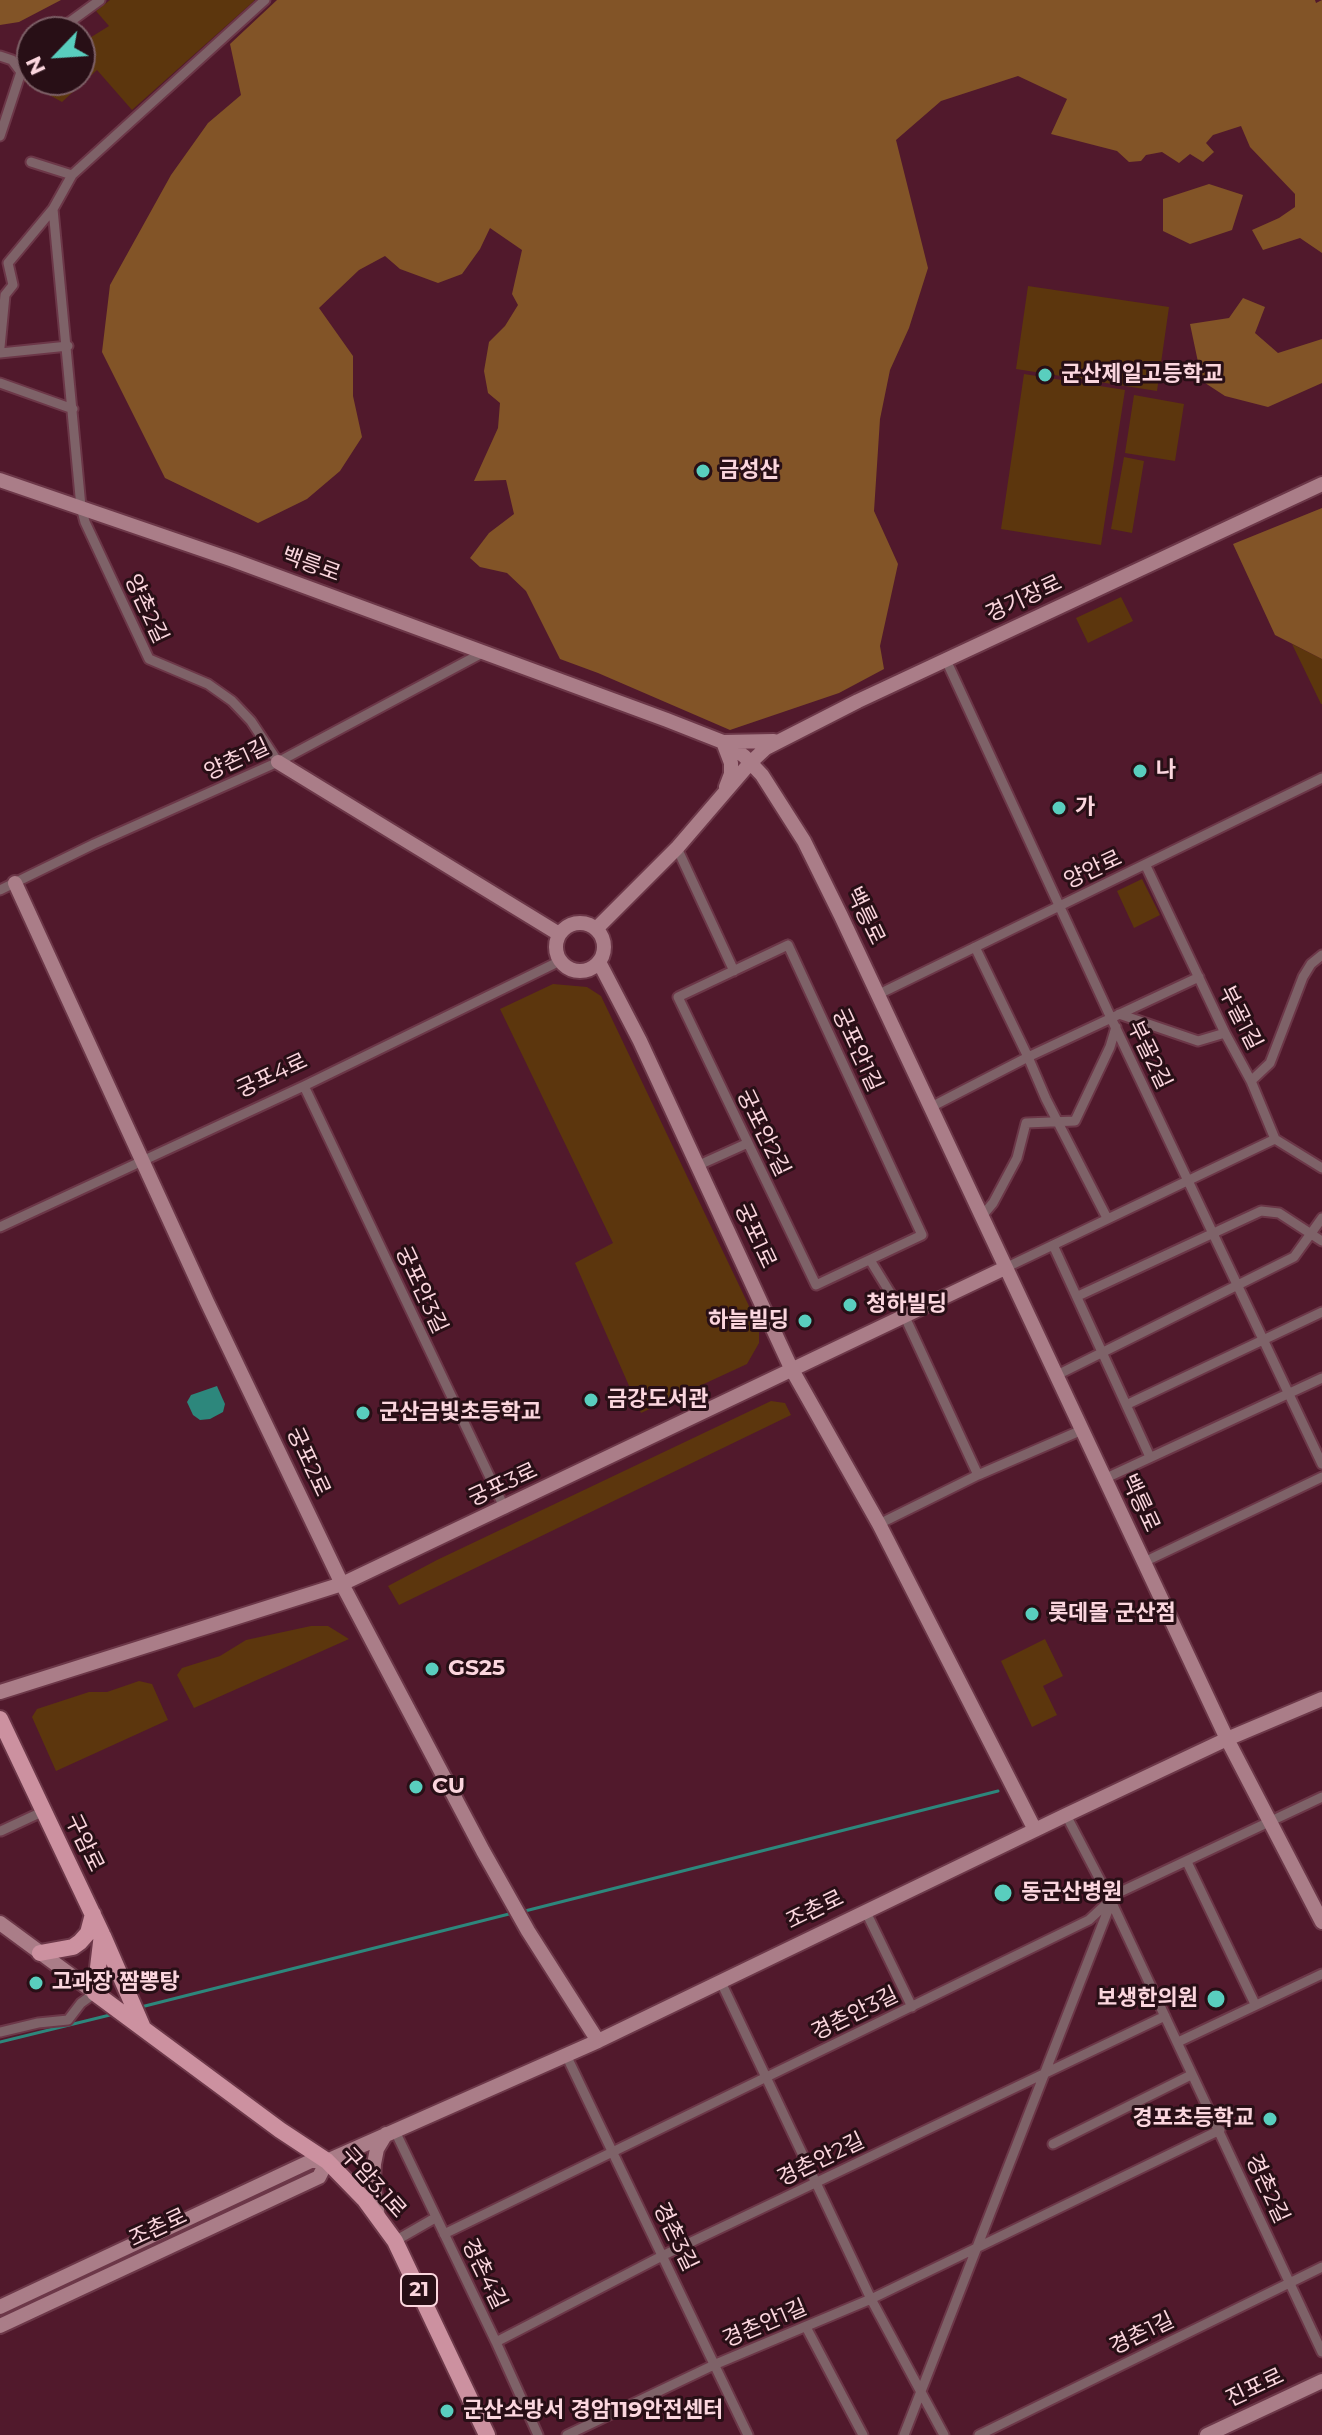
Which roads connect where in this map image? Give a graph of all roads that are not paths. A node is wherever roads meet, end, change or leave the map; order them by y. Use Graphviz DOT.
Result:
graph roads {
  1 [pos="100,0"];
  2 [pos="265,0"];
  3 [pos="78,16"];
  4 [pos="16,87"];
  5 [pos="0,136"];
  6 [pos="31,162"];
  7 [pos="72,175"];
  8 [pos="53,209"];
  9 [pos="68,346"];
  10 [pos="0,350"];
  11 [pos="0,383"];
  12 [pos="73,409"];
  13 [pos="0,480"];
  14 [pos="1322,484"];
  15 [pos="81,507"];
  16 [pos="484,652"];
  17 [pos="946,660"];
  18 [pos="779,740"];
  19 [pos="723,742"];
  20 [pos="278,762"];
  21 [pos="750,763"];
  22 [pos="1322,778"];
  23 [pos="771,789"];
  24 [pos="724,793"];
  25 [pos="795,826"];
  26 [pos="677,848"];
  27 [pos="1146,866"];
  28 [pos="15,883"];
  29 [pos="0,890"];
  30 [pos="1060,906"];
  31 [pos="597,928"];
  32 [pos="559,934"];
  33 [pos="975,947"];
  34 [pos="1322,955"];
  35 [pos="560,961"];
  36 [pos="599,962"];
  37 [pos="734,971"];
  38 [pos="1199,977"];
  39 [pos="879,994"];
  40 [pos="1115,1020"];
  41 [pos="1225,1033"];
  42 [pos="1028,1057"];
  43 [pos="1251,1081"];
  44 [pos="304,1086"];
  45 [pos="931,1107"];
  46 [pos="1057,1121"];
  47 [pos="1275,1139"];
  48 [pos="748,1143"];
  49 [pos="142,1160"];
  50 [pos="699,1165"];
  51 [pos="1322,1168"];
  52 [pos="1188,1179"];
  53 [pos="982,1216"];
  54 [pos="1107,1218"];
  55 [pos="1322,1218"];
  56 [pos="0,1227"];
  57 [pos="1214,1232"];
  58 [pos="1311,1233"];
  59 [pos="1322,1241"];
  60 [pos="1053,1245"];
  61 [pos="870,1260"];
  62 [pos="1005,1268"];
  63 [pos="1238,1285"];
  64 [pos="1078,1296"];
  65 [pos="1322,1312"];
  66 [pos="905,1317"];
  67 [pos="1264,1341"];
  68 [pos="1103,1351"];
  69 [pos="791,1368"];
  70 [pos="1057,1375"];
  71 [pos="1322,1378"];
  72 [pos="1289,1394"];
  73 [pos="1128,1404"];
  74 [pos="1082,1430"];
  75 [pos="1150,1457"];
  76 [pos="1322,1464"];
  77 [pos="978,1475"];
  78 [pos="1322,1477"];
  79 [pos="1104,1479"];
  80 [pos="505,1509"];
  81 [pos="879,1524"];
  82 [pos="1144,1562"];
  83 [pos="342,1584"];
  84 [pos="0,1692"];
  85 [pos="1322,1699"];
  86 [pos="0,1719"];
  87 [pos="1227,1739"];
  88 [pos="1322,1797"];
  89 [pos="44,1811"];
  90 [pos="1066,1815"];
  91 [pos="1271,1823"];
  92 [pos="1035,1830"];
  93 [pos="1,1831"];
  94 [pos="1187,1862"];
  95 [pos="1111,1901"];
  96 [pos="865,1910"];
  97 [pos="93,1914"];
  98 [pos="1322,1922"];
  99 [pos="0,1923"];
  100 [pos="102,1934"];
  101 [pos="40,1953"];
  102 [pos="1322,1974"];
  103 [pos="720,1980"];
  104 [pos="97,1994"];
  105 [pos="1255,2004"];
  106 [pos="912,2007"];
  107 [pos="1165,2016"];
  108 [pos="144,2029"];
  109 [pos="0,2032"];
  110 [pos="598,2041"];
  111 [pos="1178,2042"];
  112 [pos="566,2055"];
  113 [pos="1045,2072"];
  114 [pos="1191,2075"];
  115 [pos="767,2077"];
  116 [pos="1220,2130"];
  117 [pos="390,2131"];
  118 [pos="1053,2144"];
  119 [pos="614,2153"];
  120 [pos="327,2161"];
  121 [pos="814,2184"];
  122 [pos="379,2218"];
  123 [pos="435,2218"];
  124 [pos="444,2234"];
  125 [pos="395,2241"];
  126 [pos="977,2247"];
  127 [pos="664,2255"];
  128 [pos="1322,2267"];
  129 [pos="1290,2282"];
  130 [pos="871,2299"];
  131 [pos="0,2307"];
  132 [pos="0,2326"];
  133 [pos="806,2327"];
  134 [pos="496,2342"];
  135 [pos="1322,2352"];
  136 [pos="716,2364"];
  137 [pos="1322,2381"];
  138 [pos="921,2389"];
  139 [pos="487,2435"];
  140 [pos="538,2435"];
  141 [pos="567,2435"];
  142 [pos="748,2435"];
  143 [pos="863,2435"];
  144 [pos="904,2435"];
  145 [pos="944,2435"];
  146 [pos="979,2435"];
  147 [pos="1207,2435"];
  1 -- 3 [label="street"];
  2 -- 7 [label="street"];
  4 -- 5 [label="street"];
  6 -- 7 [label="street"];
  7 -- 8 [label="street"];
  8 -- 9 [label="street, 양촌2길"];
  8 -- 10 [label="street"];
  9 -- 10 [label="street"];
  9 -- 12 [label="street, 양촌2길"];
  11 -- 12 [label="street"];
  12 -- 15 [label="street, 양촌2길"];
  13 -- 15 [label="street, 백릉로"];
  14 -- 17 [label="street, 경기장로"];
  15 -- 16 [label="street, 백릉로"];
  15 -- 20 [label="street, 양촌2길"];
  16 -- 19 [label="street, 백릉로"];
  16 -- 20 [label="street, 양촌1길"];
  17 -- 18 [label="street, 경기장로"];
  17 -- 30 [label="street, 부골2길"];
  18 -- 19 [label="street"];
  18 -- 21 [label="street, 경기장로"];
  18 -- 25 [label="street"];
  19 -- 21 [label="street, 백릉로"];
  19 -- 24 [label="street"];
  20 -- 28 [label="street, 양촌1길"];
  20 -- 32 [label="street"];
  21 -- 23 [label="street, 백릉로"];
  21 -- 24 [label="street"];
  22 -- 27 [label="street, 양안로"];
  23 -- 24 [label="street"];
  23 -- 25 [label="street, 백릉로"];
  24 -- 26 [label="street"];
  25 -- 39 [label="street, 백릉로"];
  26 -- 31 [label="street"];
  26 -- 37 [label="street"];
  27 -- 30 [label="street, 양안로"];
  27 -- 38 [label="street, 부골1길"];
  28 -- 29 [label="street, 양촌1길"];
  28 -- 49 [label="street, 궁포2로"];
  30 -- 33 [label="street, 양안로"];
  30 -- 40 [label="street, 부골2길"];
  31 -- 32 [label="street"];
  31 -- 36 [label="street"];
  32 -- 35 [label="street"];
  33 -- 39 [label="street, 양안로"];
  33 -- 42 [label="street"];
  34 -- 43 [label="street"];
  35 -- 36 [label="street"];
  35 -- 44 [label="street, 궁포4로"];
  36 -- 50 [label="street, 궁포1로"];
  37 -- 48 [label="street, 궁포안2길"];
  37 -- 61 [label="street, 궁포안1길"];
  38 -- 40 [label="street"];
  38 -- 41 [label="street, 부골1길"];
  39 -- 45 [label="street, 백릉로"];
  40 -- 41 [label="street"];
  40 -- 42 [label="street"];
  40 -- 46 [label="street"];
  40 -- 52 [label="street, 부골2길"];
  41 -- 43 [label="street, 부골1길"];
  42 -- 45 [label="street"];
  42 -- 46 [label="street"];
  43 -- 47 [label="street, 부골1길"];
  44 -- 49 [label="street, 궁포4로"];
  44 -- 80 [label="street, 궁포안3길"];
  45 -- 53 [label="street, 백릉로"];
  46 -- 53 [label="street"];
  46 -- 54 [label="street"];
  47 -- 51 [label="street"];
  47 -- 52 [label="street"];
  48 -- 50 [label="street"];
  48 -- 61 [label="street, 궁포안2길"];
  49 -- 56 [label="street, 궁포4로"];
  49 -- 83 [label="street, 궁포2로"];
  50 -- 69 [label="street, 궁포1로"];
  52 -- 54 [label="street"];
  52 -- 57 [label="street, 부골2길"];
  53 -- 62 [label="street, 백릉로"];
  54 -- 60 [label="street"];
  55 -- 58 [label="street"];
  57 -- 58 [label="street"];
  57 -- 63 [label="street, 부골2길"];
  57 -- 64 [label="street"];
  58 -- 59 [label="street"];
  58 -- 63 [label="street"];
  60 -- 62 [label="street"];
  60 -- 64 [label="street"];
  61 -- 66 [label="street"];
  62 -- 66 [label="street, 궁포3로"];
  62 -- 70 [label="street, 백릉로"];
  63 -- 67 [label="street, 부골2길"];
  63 -- 68 [label="street"];
  64 -- 68 [label="street"];
  65 -- 67 [label="street"];
  66 -- 69 [label="street, 궁포3로"];
  66 -- 77 [label="street"];
  67 -- 72 [label="street, 부골2길"];
  67 -- 73 [label="street"];
  68 -- 70 [label="street"];
  68 -- 73 [label="street"];
  69 -- 80 [label="street, 궁포3로"];
  69 -- 81 [label="street, 궁포1로"];
  70 -- 74 [label="street, 백릉로"];
  71 -- 72 [label="street"];
  72 -- 75 [label="street"];
  72 -- 76 [label="street, 부골2길"];
  73 -- 75 [label="street"];
  74 -- 77 [label="street"];
  74 -- 79 [label="street, 백릉로"];
  75 -- 79 [label="street"];
  77 -- 81 [label="street"];
  78 -- 82 [label="street"];
  79 -- 82 [label="street, 백릉로"];
  80 -- 83 [label="street, 궁포3로"];
  81 -- 92 [label="street, 궁포1로"];
  82 -- 87 [label="street, 백릉로"];
  83 -- 84 [label="street, 궁포3로"];
  83 -- 110 [label="street, 궁포2로"];
  85 -- 87 [label="street, 조촌로"];
  86 -- 89 [label="main road, 구암로"];
  87 -- 90 [label="street, 조촌로"];
  87 -- 91 [label="street, 백릉로"];
  88 -- 91 [label="street"];
  89 -- 93 [label="street"];
  89 -- 97 [label="main road, 구암로"];
  90 -- 92 [label="street, 조촌로"];
  90 -- 95 [label="street, 경촌2길"];
  91 -- 94 [label="street"];
  91 -- 98 [label="street, 백릉로"];
  92 -- 96 [label="street, 조촌로"];
  94 -- 95 [label="street"];
  94 -- 105 [label="street"];
  95 -- 106 [label="street, 경촌안3길"];
  95 -- 107 [label="street, 경촌2길"];
  95 -- 113 [label="street"];
  96 -- 103 [label="street, 조촌로"];
  96 -- 106 [label="street"];
  97 -- 100 [label="main road, 구암로"];
  97 -- 101 [label="main road"];
  99 -- 101 [label="street"];
  100 -- 104 [label="main road"];
  100 -- 108 [label="main road, 구암로"];
  101 -- 104 [label="street"];
  102 -- 105 [label="street"];
  103 -- 110 [label="street, 조촌로"];
  103 -- 115 [label="street"];
  104 -- 108 [label="main road, 21"];
  104 -- 109 [label="street"];
  105 -- 111 [label="street"];
  106 -- 115 [label="street, 경촌안3길"];
  107 -- 111 [label="street, 경촌2길"];
  107 -- 113 [label="street, 경촌안2길"];
  108 -- 120 [label="main road, 구암3.1로 / 21"];
  110 -- 112 [label="street, 조촌로"];
  111 -- 114 [label="street, 경촌2길"];
  112 -- 117 [label="street, 조촌로"];
  112 -- 119 [label="street, 경촌3길"];
  113 -- 121 [label="street, 경촌안2길"];
  113 -- 126 [label="street"];
  114 -- 116 [label="street, 경촌2길"];
  114 -- 118 [label="street"];
  115 -- 119 [label="street, 경촌안3길"];
  115 -- 121 [label="street"];
  116 -- 126 [label="street, 경촌안1길"];
  116 -- 129 [label="street, 경촌2길"];
  117 -- 120 [label="street, 조촌로"];
  117 -- 122 [label="street"];
  117 -- 123 [label="street, 경촌4길"];
  119 -- 124 [label="street, 경촌안3길"];
  119 -- 127 [label="street, 경촌3길"];
  120 -- 122 [label="main road, 구암3.1로 / 21"];
  120 -- 131 [label="street, 조촌로"];
  120 -- 132 [label="street, 조촌로"];
  121 -- 127 [label="street, 경촌안2길"];
  121 -- 130 [label="street"];
  122 -- 125 [label="main road, 구암3.1로 / 21"];
  123 -- 124 [label="street, 경촌4길"];
  123 -- 125 [label="street"];
  124 -- 134 [label="street, 경촌4길"];
  125 -- 139 [label="main road, 구암3.1로 / 21"];
  126 -- 130 [label="street, 경촌안1길"];
  126 -- 138 [label="street"];
  127 -- 134 [label="street, 경촌안2길"];
  127 -- 136 [label="street, 경촌3길"];
  128 -- 129 [label="street, 경촌1길"];
  129 -- 135 [label="street, 경촌2길"];
  129 -- 146 [label="street, 경촌1길"];
  130 -- 133 [label="street, 경촌안1길"];
  130 -- 138 [label="street"];
  133 -- 136 [label="street, 경촌안1길"];
  133 -- 143 [label="street"];
  134 -- 140 [label="street, 경촌4길"];
  136 -- 141 [label="street, 경촌안1길"];
  136 -- 142 [label="street, 경촌3길"];
  137 -- 147 [label="street, 진포로"];
  138 -- 144 [label="street"];
  138 -- 145 [label="street"];
}
